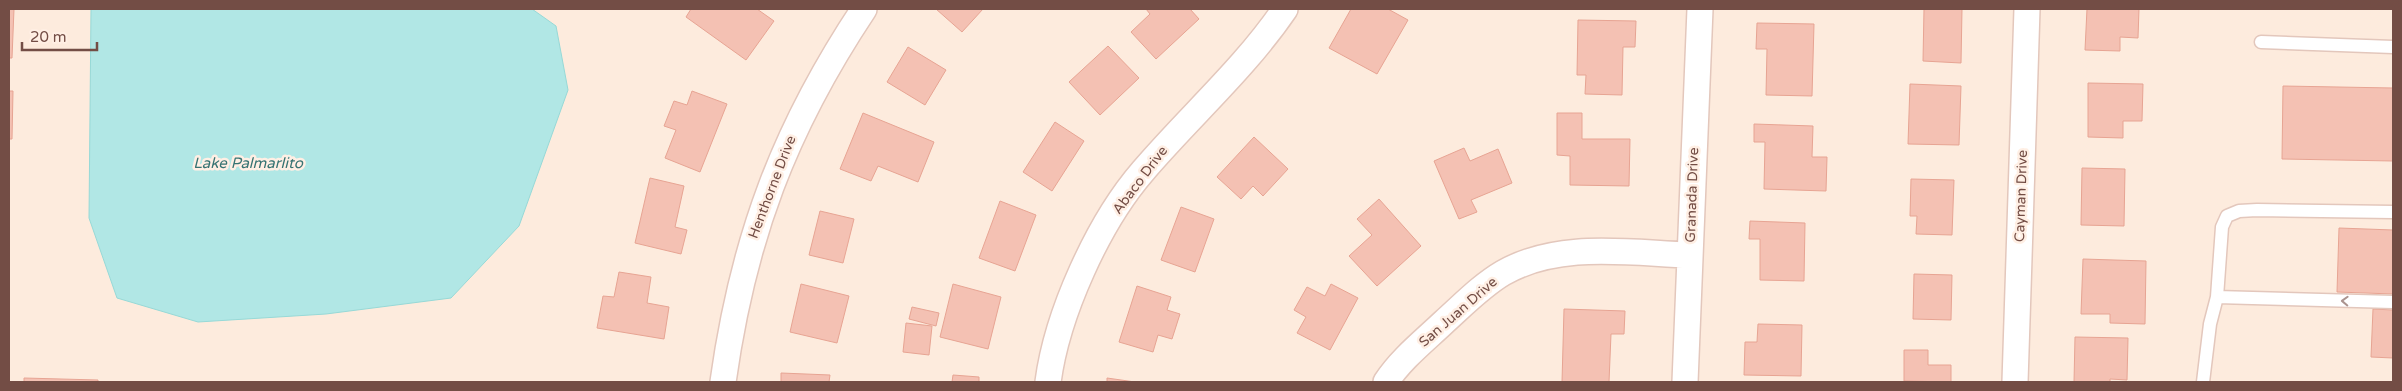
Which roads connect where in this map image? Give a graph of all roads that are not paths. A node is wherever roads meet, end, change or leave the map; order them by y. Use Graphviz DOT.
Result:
graph roads {
  1 [pos="864,9"];
  2 [pos="1285,9"];
  3 [pos="1700,9"];
  4 [pos="2027,9"];
  5 [pos="2261,42"];
  6 [pos="2393,47"];
  7 [pos="2393,212"];
  8 [pos="1690,255"];
  9 [pos="2217,297"];
  10 [pos="2393,302"];
  11 [pos="723,382"];
  12 [pos="1048,382"];
  13 [pos="1386,382"];
  14 [pos="1685,382"];
  15 [pos="2015,382"];
  16 [pos="2203,382"];
  1 -- 11 [label="street, Henthorne Drive"];
  2 -- 12 [label="street, Abaco Drive"];
  3 -- 8 [label="street, Granada Drive"];
  4 -- 15 [label="street, Cayman Drive"];
  5 -- 6 [label="lane"];
  7 -- 9 [label="lane"];
  8 -- 13 [label="street, San Juan Drive"];
  8 -- 14 [label="street, Granada Drive"];
  10 -- 9 [label="lane, one-way"];
  9 -- 16 [label="lane"];
}
